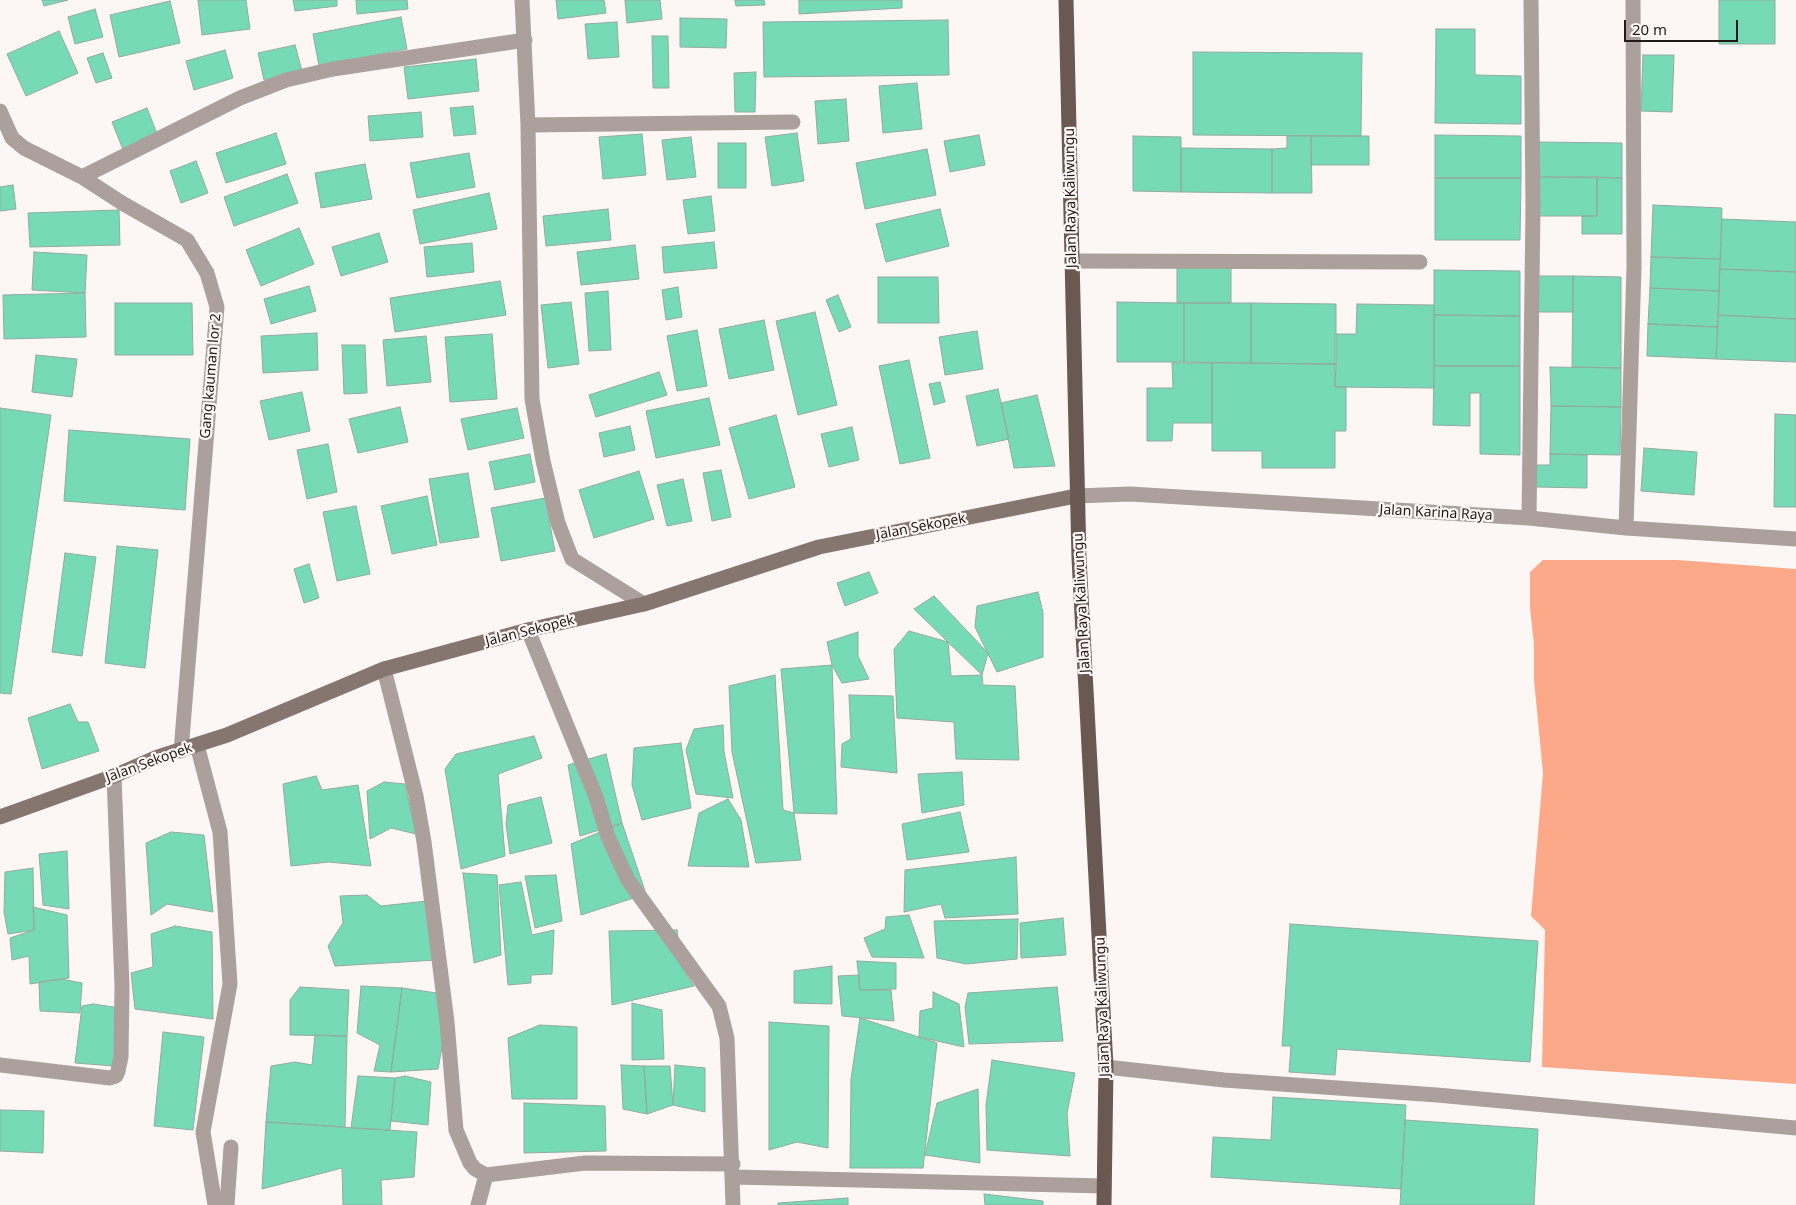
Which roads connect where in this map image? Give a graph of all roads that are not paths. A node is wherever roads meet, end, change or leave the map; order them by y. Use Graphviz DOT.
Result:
graph roads {
  1 [pos="522,0"];
  2 [pos="1066,0"];
  3 [pos="1530,0"];
  4 [pos="1633,0"];
  5 [pos="526,40"];
  6 [pos="0,111"];
  7 [pos="793,122"];
  8 [pos="528,125"];
  9 [pos="82,177"];
  10 [pos="1072,261"];
  11 [pos="1420,262"];
  12 [pos="1076,496"];
  13 [pos="1529,518"];
  14 [pos="1626,528"];
  15 [pos="1796,539"];
  16 [pos="644,604"];
  17 [pos="528,630"];
  18 [pos="384,669"];
  19 [pos="197,745"];
  20 [pos="181,751"];
  21 [pos="114,776"];
  22 [pos="0,816"];
  23 [pos="0,1065"];
  24 [pos="1106,1067"];
  25 [pos="1796,1128"];
  26 [pos="231,1147"];
  27 [pos="733,1171"];
  28 [pos="486,1175"];
  29 [pos="1104,1186"];
  30 [pos="215,1205"];
  31 [pos="227,1205"];
  32 [pos="478,1205"];
  33 [pos="733,1205"];
  34 [pos="1104,1205"];
  1 -- 5 [label="street"];
  2 -- 10 [label="main road, Jalan Raya Kaliwungu"];
  3 -- 13 [label="street"];
  4 -- 14 [label="street"];
  5 -- 8 [label="street"];
  5 -- 9 [label="street"];
  6 -- 9 [label="street, Gang kauman lor 2"];
  7 -- 8 [label="street"];
  8 -- 16 [label="street"];
  9 -- 20 [label="street, Gang kauman lor 2"];
  10 -- 11 [label="street"];
  10 -- 12 [label="main road, Jalan Raya Kaliwungu"];
  12 -- 13 [label="street, Jalan Karina Raya"];
  12 -- 16 [label="street, Jalan Sekopek"];
  12 -- 24 [label="main road, Jalan Raya Kaliwungu"];
  13 -- 14 [label="street, Jalan Karina Raya"];
  14 -- 15 [label="street, Jalan Karina Raya"];
  16 -- 17 [label="street, Jalan Sekopek"];
  17 -- 18 [label="street, Jalan Sekopek"];
  17 -- 27 [label="street"];
  18 -- 19 [label="street, Jalan Sekopek"];
  18 -- 28 [label="street"];
  19 -- 20 [label="street, Jalan Sekopek"];
  19 -- 30 [label="street"];
  20 -- 21 [label="street, Jalan Sekopek"];
  21 -- 22 [label="street, Jalan Sekopek"];
  21 -- 23 [label="street"];
  24 -- 25 [label="street"];
  24 -- 29 [label="main road, Jalan Raya Kaliwungu"];
  26 -- 31 [label="street"];
  27 -- 28 [label="street"];
  27 -- 29 [label="street"];
  27 -- 33 [label="street"];
  28 -- 32 [label="street"];
  29 -- 34 [label="main road, Jalan Raya Kaliwungu"];
}
